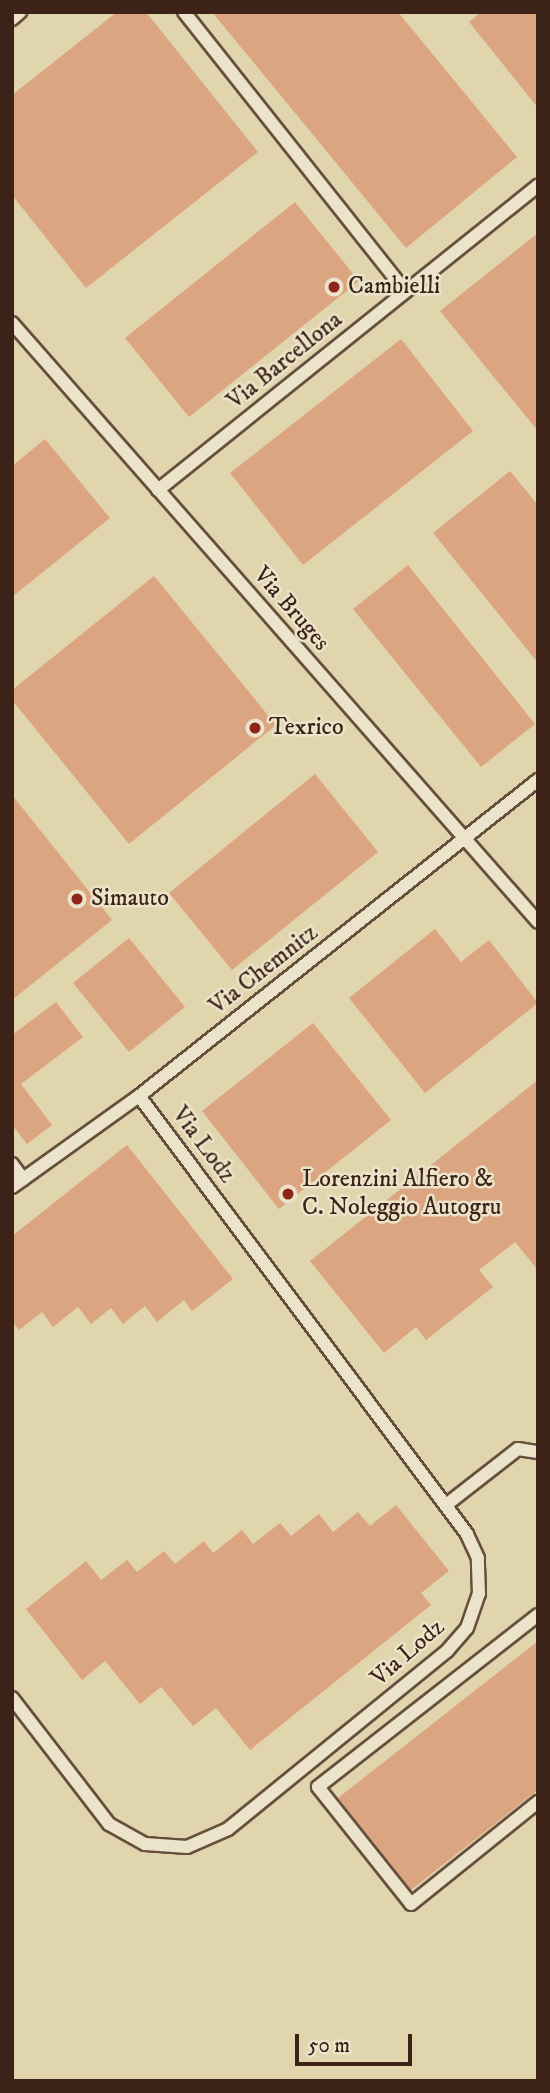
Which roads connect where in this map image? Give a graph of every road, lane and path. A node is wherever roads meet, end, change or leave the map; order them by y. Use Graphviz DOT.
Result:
graph roads {
  1 [pos="20,12"];
  2 [pos="184,12"];
  3 [pos="12,19"];
  4 [pos="538,186"];
  5 [pos="405,291"];
  6 [pos="12,323"];
  7 [pos="158,490"];
  8 [pos="538,780"];
  9 [pos="464,839"];
  10 [pos="538,922"];
  11 [pos="139,1096"];
  12 [pos="12,1164"];
  13 [pos="23,1179"];
  14 [pos="12,1188"];
  15 [pos="538,1451"];
  16 [pos="446,1505"];
  17 [pos="538,1615"];
  18 [pos="12,1698"];
  19 [pos="538,1802"];
  1 -- 3 [label="street"];
  2 -- 5 [label="street"];
  4 -- 5 [label="street, Via Barcellona"];
  5 -- 7 [label="street, Via Barcellona"];
  6 -- 7 [label="street, Via Bruges"];
  7 -- 9 [label="street, Via Bruges"];
  8 -- 9 [label="street, Via Chemnitz"];
  9 -- 10 [label="street, Via Bruges"];
  9 -- 11 [label="street, Via Chemnitz"];
  11 -- 13 [label="street, Via Chemnitz"];
  11 -- 16 [label="street, Via Lodz"];
  12 -- 13 [label="street"];
  13 -- 14 [label="street, Via Chemnitz"];
  15 -- 16 [label="street"];
  16 -- 18 [label="street, Via Lodz"];
  17 -- 19 [label="street"];
}
